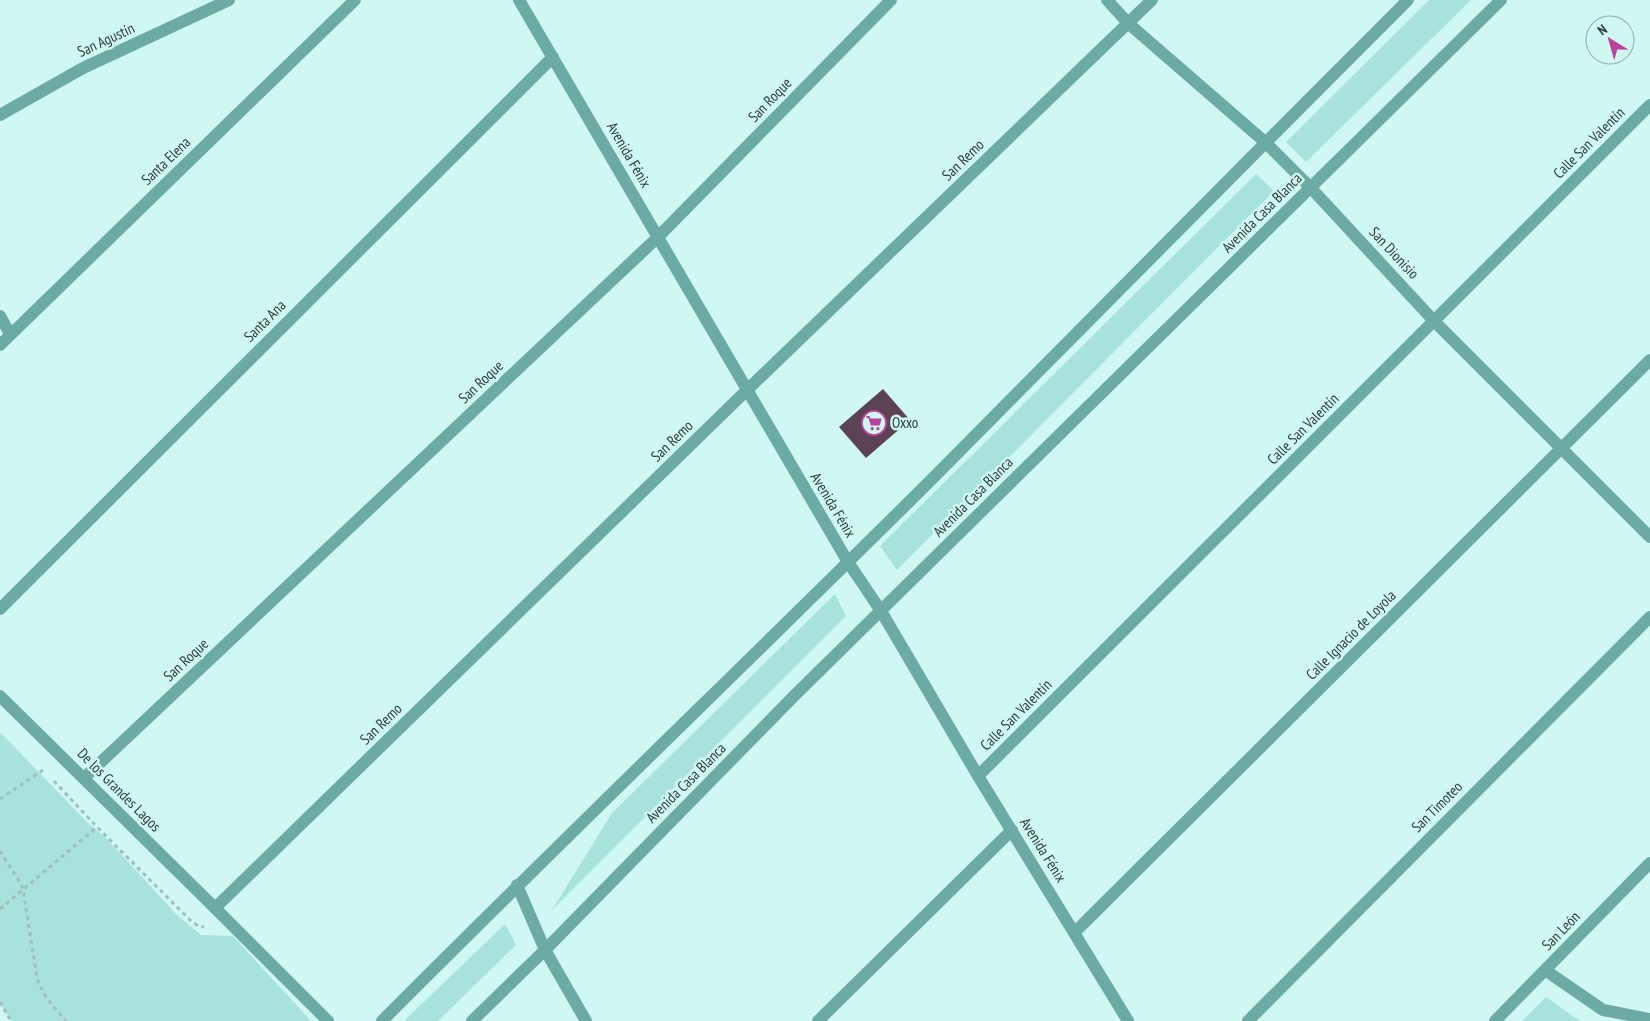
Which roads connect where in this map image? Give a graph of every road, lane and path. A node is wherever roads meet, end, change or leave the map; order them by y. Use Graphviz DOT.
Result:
graph roads {
  1 [pos="229,0"];
  2 [pos="355,0"];
  3 [pos="519,0"];
  4 [pos="891,0"];
  5 [pos="1107,0"];
  6 [pos="1152,0"];
  7 [pos="1408,0"];
  8 [pos="1500,0"];
  9 [pos="1129,24"];
  10 [pos="553,57"];
  11 [pos="1650,105"];
  12 [pos="0,115"];
  13 [pos="1265,142"];
  14 [pos="1311,188"];
  15 [pos="658,237"];
  16 [pos="0,316"];
  17 [pos="1434,321"];
  18 [pos="10,334"];
  19 [pos="0,344"];
  20 [pos="1650,360"];
  21 [pos="746,391"];
  22 [pos="1561,448"];
  23 [pos="1650,537"];
  24 [pos="848,562"];
  25 [pos="0,609"];
  26 [pos="881,611"];
  27 [pos="1650,617"];
  28 [pos="0,696"];
  29 [pos="37,764"];
  30 [pos="43,770"];
  31 [pos="978,776"];
  32 [pos="84,778"];
  33 [pos="0,799"];
  34 [pos="96,827"];
  35 [pos="1012,830"];
  36 [pos="0,851"];
  37 [pos="1650,862"];
  38 [pos="517,885"];
  39 [pos="23,889"];
  40 [pos="215,908"];
  41 [pos="0,909"];
  42 [pos="234,927"];
  43 [pos="1075,932"];
  44 [pos="545,950"];
  45 [pos="1545,970"];
  46 [pos="0,1002"];
  47 [pos="1650,1019"];
  48 [pos="12,1021"];
  49 [pos="66,1021"];
  50 [pos="328,1021"];
  51 [pos="382,1021"];
  52 [pos="472,1021"];
  53 [pos="586,1021"];
  54 [pos="818,1021"];
  55 [pos="1128,1021"];
  56 [pos="1248,1021"];
  57 [pos="1495,1021"];
  1 -- 12 [label="street, San Agustín"];
  2 -- 18 [label="street, Santa Elena"];
  3 -- 10 [label="street, Avenida Fénix"];
  4 -- 15 [label="street, San Roque"];
  5 -- 9 [label="street, San Dionisio"];
  6 -- 9 [label="street, San Remo"];
  7 -- 13 [label="street"];
  8 -- 14 [label="street, Avenida Casa Blanca"];
  9 -- 13 [label="street, San Dionisio"];
  9 -- 21 [label="street, San Remo"];
  10 -- 15 [label="street, Avenida Fénix"];
  10 -- 25 [label="street, Santa Ana"];
  11 -- 17 [label="street, Calle San Valentín"];
  13 -- 14 [label="street, San Dionisio"];
  13 -- 24 [label="street"];
  14 -- 17 [label="street, San Dionisio"];
  14 -- 26 [label="street, Avenida Casa Blanca"];
  15 -- 21 [label="street, Avenida Fénix"];
  15 -- 32 [label="street, San Roque"];
  16 -- 18 [label="street"];
  17 -- 22 [label="street, San Dionisio"];
  17 -- 31 [label="street, Calle San Valentín"];
  18 -- 19 [label="street, Santa Elena"];
  20 -- 22 [label="street, Calle Ignacio de Loyola"];
  21 -- 24 [label="street, Avenida Fénix"];
  21 -- 40 [label="street, San Remo"];
  22 -- 23 [label="street, San Dionisio"];
  22 -- 43 [label="street, Calle Ignacio de Loyola"];
  24 -- 26 [label="street, Avenida Fénix"];
  24 -- 38 [label="street"];
  26 -- 31 [label="street, Avenida Fénix"];
  26 -- 44 [label="street, Avenida Casa Blanca"];
  27 -- 56 [label="street, San Timoteo"];
  28 -- 32 [label="street, De los Grandes Lagos"];
  29 -- 30 [label="path"];
  30 -- 33 [label="path"];
  30 -- 34 [label="path"];
  31 -- 35 [label="street, Avenida Fénix"];
  32 -- 40 [label="street, De los Grandes Lagos"];
  34 -- 39 [label="path"];
  34 -- 42 [label="path"];
  35 -- 43 [label="street, Avenida Fénix"];
  35 -- 54 [label="street"];
  36 -- 39 [label="path"];
  37 -- 45 [label="street, San León"];
  38 -- 44 [label="street"];
  38 -- 51 [label="street"];
  39 -- 41 [label="path"];
  39 -- 49 [label="path"];
  40 -- 42 [label="street, De los Grandes Lagos"];
  42 -- 50 [label="street, De los Grandes Lagos"];
  43 -- 55 [label="street, Avenida Fénix"];
  44 -- 52 [label="street, Avenida Casa Blanca"];
  44 -- 53 [label="street"];
  45 -- 47 [label="street"];
  45 -- 57 [label="street, San León"];
  46 -- 48 [label="path"];
}
